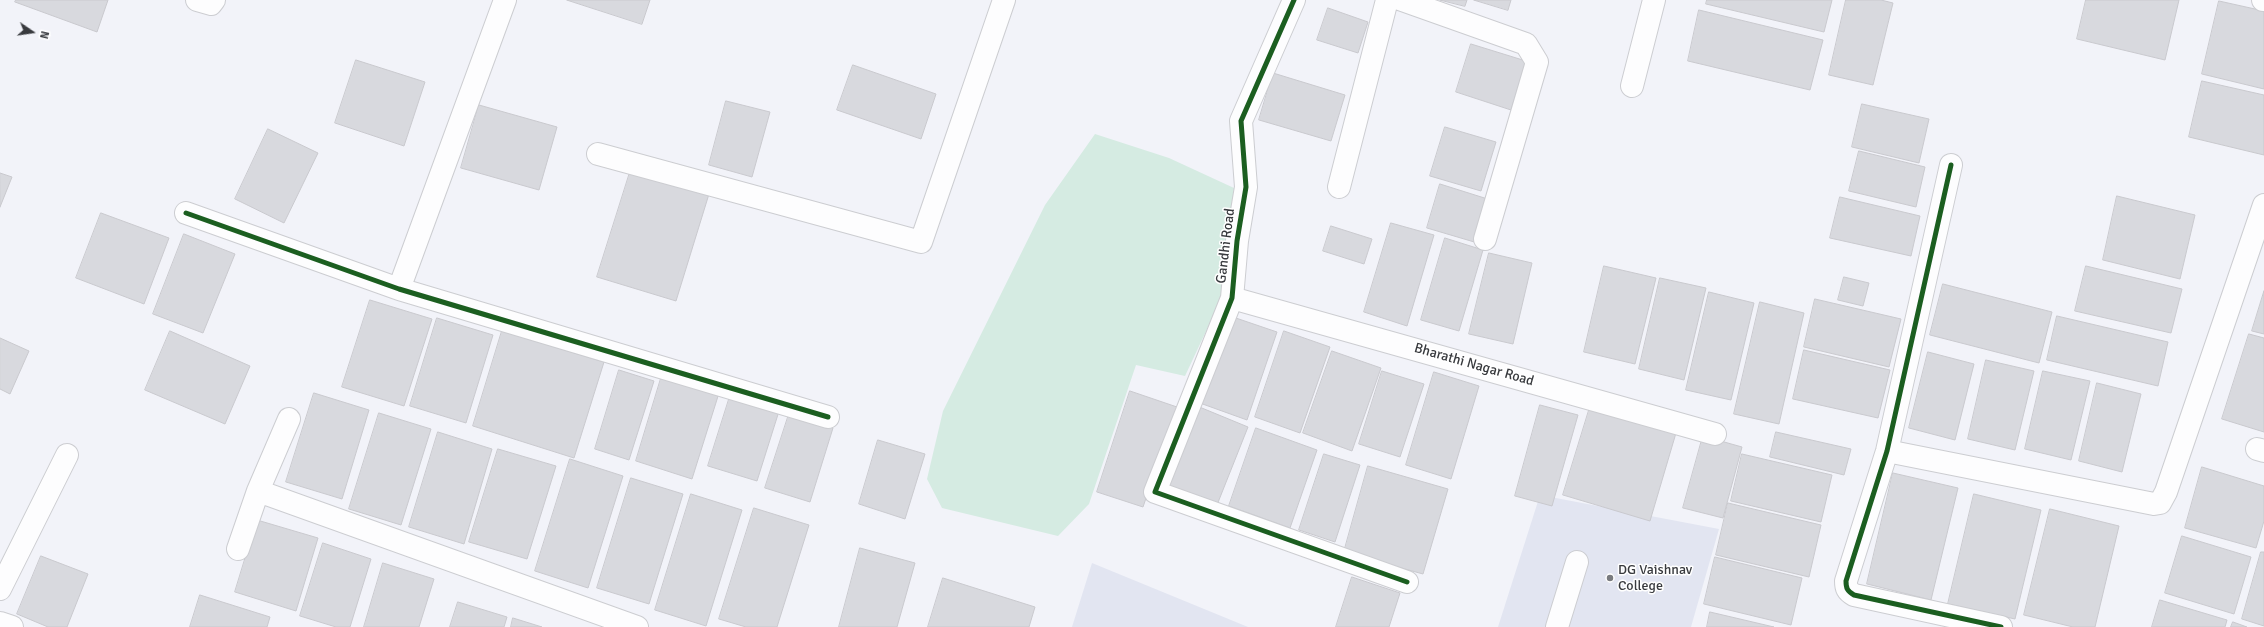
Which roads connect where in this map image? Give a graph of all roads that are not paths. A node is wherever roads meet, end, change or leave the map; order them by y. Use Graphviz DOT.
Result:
graph roads {
  1 [pos="196,0"];
  2 [pos="214,0"];
  3 [pos="505,0"];
  4 [pos="1004,0"];
  5 [pos="1294,0"];
  6 [pos="1387,0"];
  7 [pos="1402,0"];
  8 [pos="1654,0"];
  9 [pos="1632,86"];
  10 [pos="598,154"];
  11 [pos="1951,165"];
  12 [pos="1339,186"];
  13 [pos="2264,205"];
  14 [pos="186,213"];
  15 [pos="1485,239"];
  16 [pos="399,289"];
  17 [pos="1232,298"];
  18 [pos="828,416"];
  19 [pos="289,419"];
  20 [pos="1715,434"];
  21 [pos="1887,451"];
  22 [pos="67,455"];
  23 [pos="258,492"];
  24 [pos="238,550"];
  25 [pos="1577,562"];
  26 [pos="1407,582"];
  27 [pos="0,590"];
  28 [pos="0,623"];
  29 [pos="12,627"];
  30 [pos="637,627"];
  31 [pos="1557,627"];
  32 [pos="2001,627"];
  1 -- 2 [label="street"];
  3 -- 16 [label="street"];
  4 -- 10 [label="street"];
  5 -- 17 [label="street, Gandhi Road"];
  6 -- 12 [label="street"];
  7 -- 15 [label="street"];
  8 -- 9 [label="street"];
  11 -- 21 [label="street"];
  13 -- 21 [label="street"];
  14 -- 16 [label="street"];
  16 -- 18 [label="street"];
  17 -- 20 [label="street, Bharathi Nagar Road"];
  17 -- 26 [label="street, Gandhi Road"];
  19 -- 23 [label="street"];
  21 -- 32 [label="street"];
  22 -- 27 [label="street"];
  23 -- 24 [label="street"];
  23 -- 30 [label="street"];
  25 -- 31 [label="street"];
  28 -- 29 [label="street"];
}
